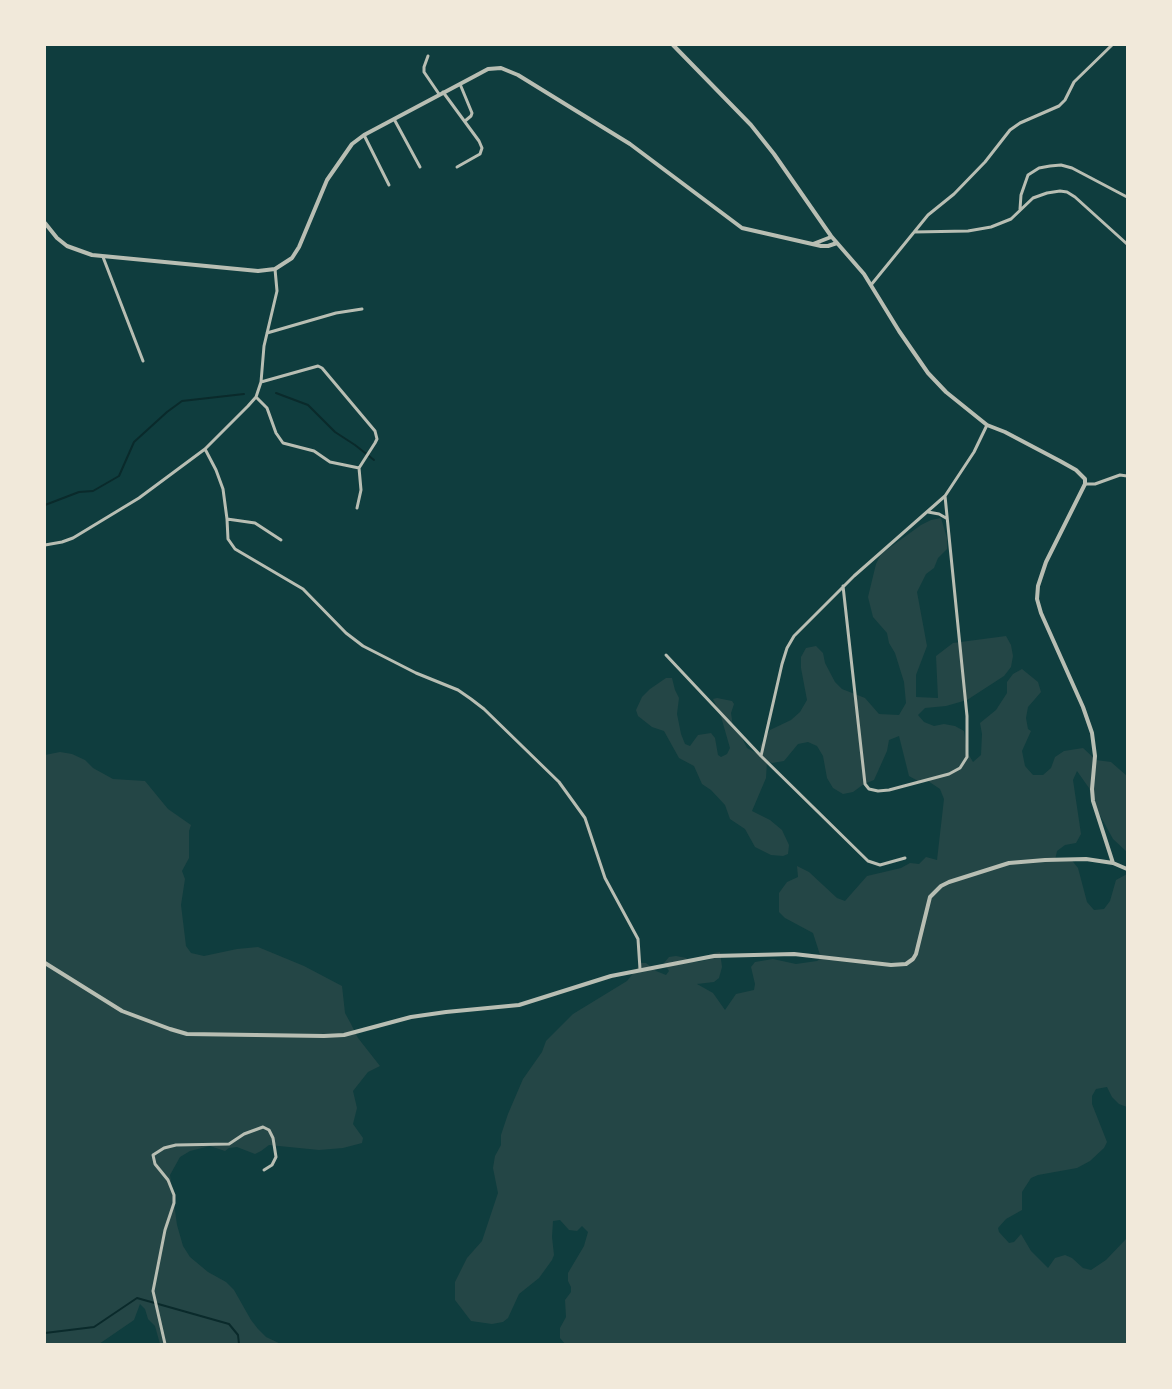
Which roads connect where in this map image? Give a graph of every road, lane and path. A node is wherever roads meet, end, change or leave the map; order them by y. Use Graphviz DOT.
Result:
graph roads {
  1 [pos="673,45"];
  2 [pos="1112,45"];
  3 [pos="428,56"];
  4 [pos="460,84"];
  5 [pos="441,93"];
  6 [pos="394,118"];
  7 [pos="465,122"];
  8 [pos="364,135"];
  9 [pos="420,167"];
  10 [pos="457,167"];
  11 [pos="389,185"];
  12 [pos="1127,197"];
  13 [pos="1020,209"];
  14 [pos="46,226"];
  15 [pos="914,232"];
  16 [pos="831,236"];
  17 [pos="837,243"];
  18 [pos="812,244"];
  19 [pos="1127,244"];
  20 [pos="103,257"];
  21 [pos="275,269"];
  22 [pos="871,285"];
  23 [pos="362,309"];
  24 [pos="267,333"];
  25 [pos="143,361"];
  26 [pos="261,382"];
  27 [pos="256,397"];
  28 [pos="987,425"];
  29 [pos="205,449"];
  30 [pos="359,468"];
  31 [pos="1127,476"];
  32 [pos="1085,484"];
  33 [pos="945,496"];
  34 [pos="357,508"];
  35 [pos="928,512"];
  36 [pos="227,519"];
  37 [pos="947,519"];
  38 [pos="281,540"];
  39 [pos="45,545"];
  40 [pos="843,586"];
  41 [pos="666,655"];
  42 [pos="761,756"];
  43 [pos="905,858"];
  44 [pos="1113,863"];
  45 [pos="1127,869"];
  46 [pos="45,963"];
  47 [pos="640,969"];
  48 [pos="264,1170"];
  49 [pos="165,1344"];
  1 -- 16 [label="street"];
  2 -- 15 [label="street"];
  3 -- 5 [label="street"];
  4 -- 5 [label="street"];
  4 -- 7 [label="street"];
  4 -- 18 [label="street"];
  5 -- 6 [label="street"];
  5 -- 7 [label="street"];
  6 -- 8 [label="street"];
  6 -- 9 [label="street"];
  7 -- 10 [label="street"];
  8 -- 11 [label="street"];
  8 -- 21 [label="street"];
  12 -- 13 [label="street"];
  13 -- 15 [label="street"];
  13 -- 19 [label="street"];
  14 -- 20 [label="street"];
  15 -- 22 [label="street"];
  16 -- 17 [label="street"];
  16 -- 18 [label="street"];
  17 -- 18 [label="street"];
  17 -- 22 [label="street"];
  20 -- 21 [label="street"];
  20 -- 25 [label="street"];
  21 -- 24 [label="street"];
  22 -- 28 [label="street"];
  23 -- 24 [label="street"];
  24 -- 26 [label="street"];
  26 -- 27 [label="street"];
  26 -- 30 [label="street"];
  27 -- 29 [label="street"];
  27 -- 30 [label="street"];
  28 -- 32 [label="street"];
  28 -- 33 [label="street"];
  29 -- 36 [label="street"];
  29 -- 39 [label="street"];
  30 -- 34 [label="street"];
  31 -- 32 [label="street"];
  32 -- 44 [label="street"];
  33 -- 35 [label="street"];
  33 -- 37 [label="street"];
  35 -- 37 [label="street"];
  35 -- 40 [label="street"];
  36 -- 38 [label="street"];
  36 -- 47 [label="street"];
  37 -- 40 [label="street"];
  40 -- 42 [label="street"];
  41 -- 42 [label="street"];
  42 -- 43 [label="street"];
  44 -- 45 [label="street"];
  44 -- 47 [label="street"];
  46 -- 47 [label="street"];
  48 -- 49 [label="street"];
}
